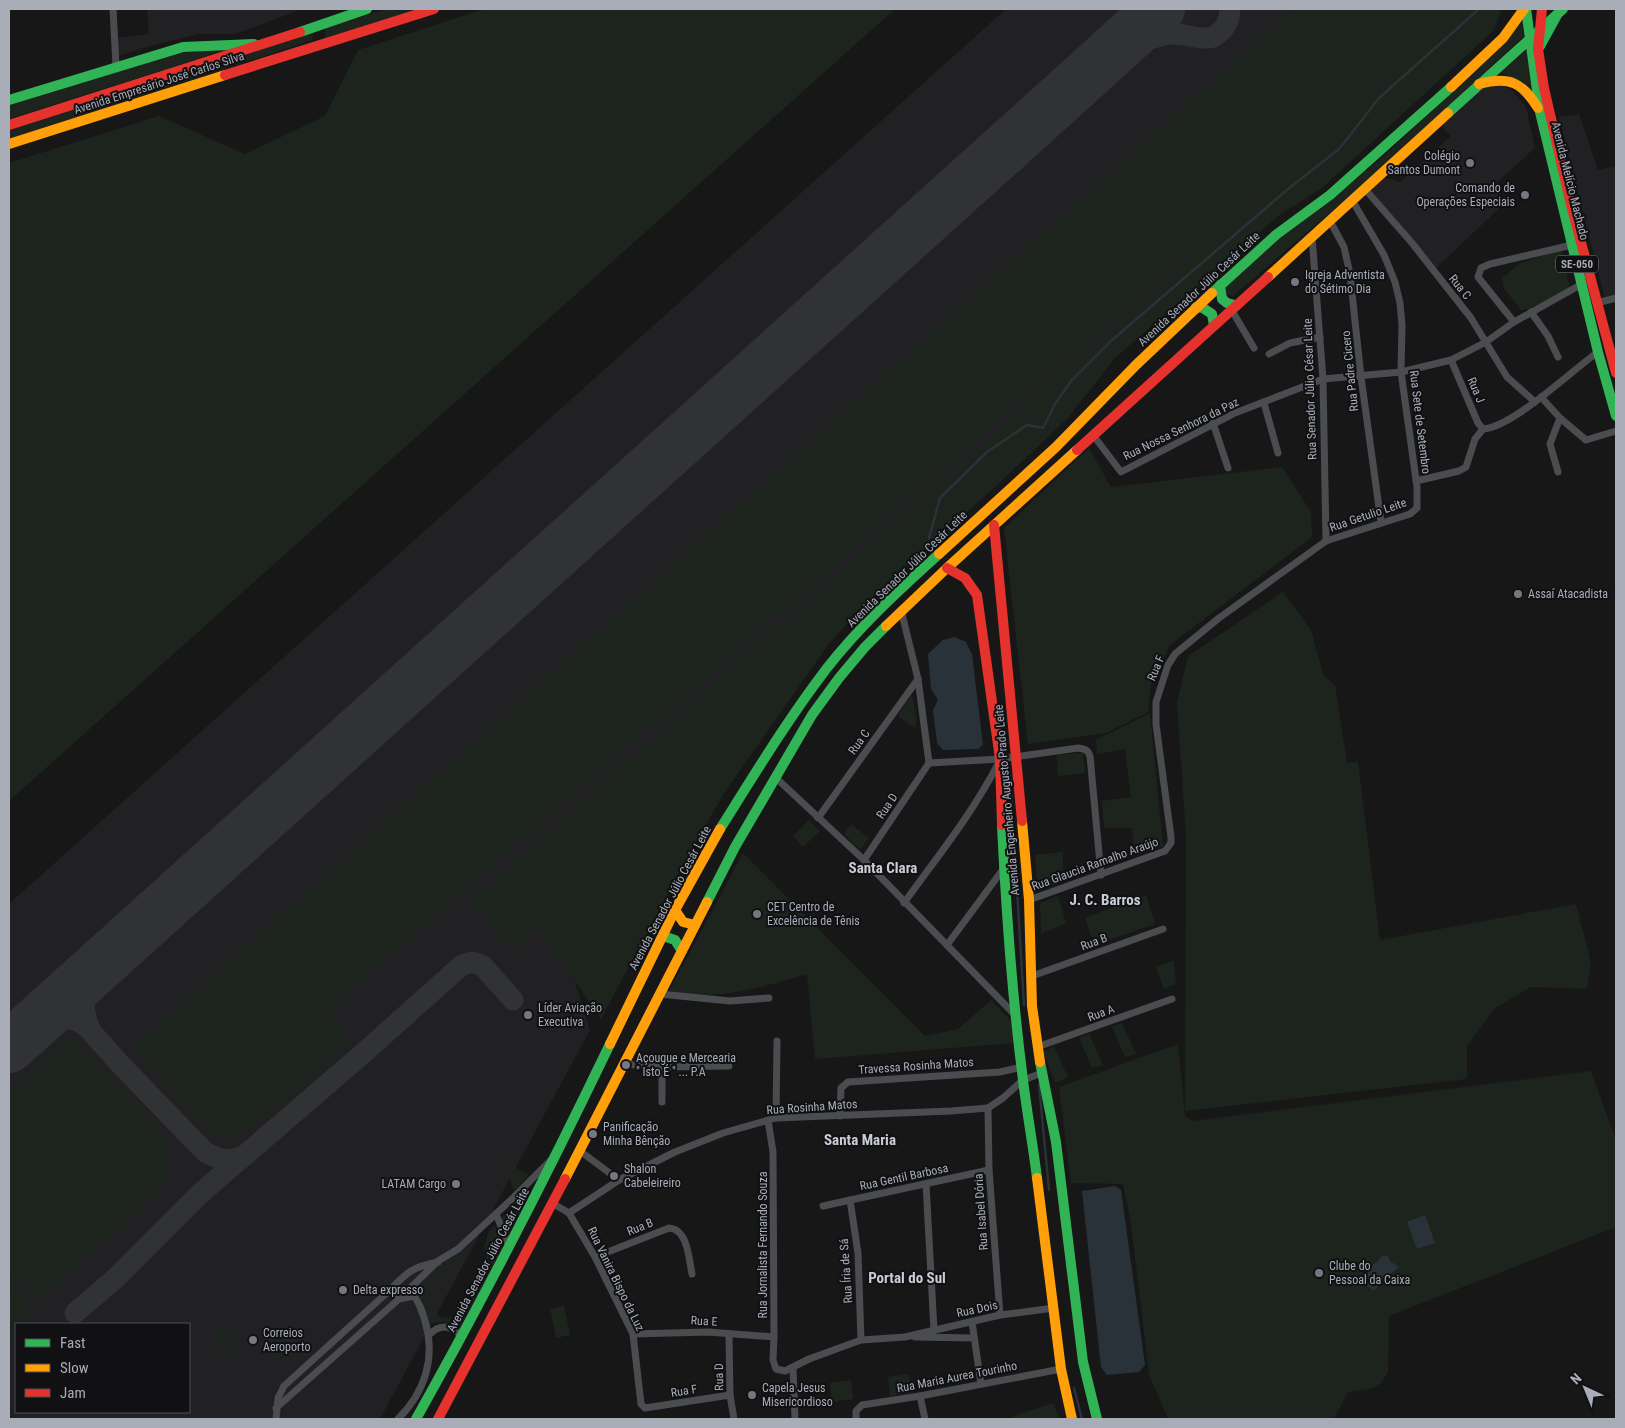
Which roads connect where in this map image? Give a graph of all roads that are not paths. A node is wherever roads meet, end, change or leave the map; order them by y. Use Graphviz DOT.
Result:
graph roads {
  1 [pos="113,9"];
  2 [pos="368,9"];
  3 [pos="434,9"];
  4 [pos="1525,9"];
  5 [pos="1542,9"];
  6 [pos="1560,12"];
  7 [pos="312,27"];
  8 [pos="1539,31"];
  9 [pos="1529,40"];
  10 [pos="267,43"];
  11 [pos="317,46"];
  12 [pos="1538,49"];
  13 [pos="116,66"];
  14 [pos="1479,84"];
  15 [pos="9,100"];
  16 [pos="1540,112"];
  17 [pos="9,125"];
  18 [pos="9,144"];
  19 [pos="1364,188"];
  20 [pos="1352,200"];
  21 [pos="1330,220"];
  22 [pos="1312,237"];
  23 [pos="1572,245"];
  24 [pos="1582,284"];
  25 [pos="1220,285"];
  26 [pos="1616,298"];
  27 [pos="1597,302"];
  28 [pos="1196,307"];
  29 [pos="1233,307"];
  30 [pos="1531,312"];
  31 [pos="1514,322"];
  32 [pos="1214,325"];
  33 [pos="1320,338"];
  34 [pos="1486,342"];
  35 [pos="1254,348"];
  36 [pos="1598,352"];
  37 [pos="1269,354"];
  38 [pos="1558,357"];
  39 [pos="1451,360"];
  40 [pos="1401,372"];
  41 [pos="1616,373"];
  42 [pos="1361,377"];
  43 [pos="1323,380"];
  44 [pos="1541,397"];
  45 [pos="1535,402"];
  46 [pos="1264,403"];
  47 [pos="1616,416"];
  48 [pos="1560,418"];
  49 [pos="1213,423"];
  50 [pos="1483,429"];
  51 [pos="1616,430"];
  52 [pos="1093,435"];
  53 [pos="1278,453"];
  54 [pos="1228,468"];
  55 [pos="1558,472"];
  56 [pos="1416,481"];
  57 [pos="1417,508"];
  58 [pos="1381,522"];
  59 [pos="994,525"];
  60 [pos="1326,541"];
  61 [pos="947,568"];
  62 [pos="902,610"];
  63 [pos="918,679"];
  64 [pos="1016,756"];
  65 [pos="1000,759"];
  66 [pos="929,763"];
  67 [pos="775,777"];
  68 [pos="818,818"];
  69 [pos="1169,848"];
  70 [pos="864,860"];
  71 [pos="1004,868"];
  72 [pos="1100,875"];
  73 [pos="1029,900"];
  74 [pos="904,903"];
  75 [pos="675,910"];
  76 [pos="694,925"];
  77 [pos="1163,929"];
  78 [pos="663,936"];
  79 [pos="947,945"];
  80 [pos="682,951"];
  81 [pos="1032,976"];
  82 [pos="660,994"];
  83 [pos="769,998"];
  84 [pos="1172,1000"];
  85 [pos="1016,1016"];
  86 [pos="777,1041"];
  87 [pos="1037,1047"];
  88 [pos="624,1064"];
  89 [pos="729,1066"];
  90 [pos="662,1067"];
  91 [pos="1022,1067"];
  92 [pos="1042,1073"];
  93 [pos="1023,1080"];
  94 [pos="662,1102"];
  95 [pos="988,1108"];
  96 [pos="840,1116"];
  97 [pos="776,1118"];
  98 [pos="768,1120"];
  99 [pos="580,1151"];
  100 [pos="557,1154"];
  101 [pos="988,1170"];
  102 [pos="619,1180"];
  103 [pos="926,1184"];
  104 [pos="850,1200"];
  105 [pos="552,1203"];
  106 [pos="823,1206"];
  107 [pos="569,1213"];
  108 [pos="496,1214"];
  109 [pos="510,1246"];
  110 [pos="595,1257"];
  111 [pos="438,1262"];
  112 [pos="692,1274"];
  113 [pos="390,1290"];
  114 [pos="399,1299"];
  115 [pos="1054,1308"];
  116 [pos="1000,1315"];
  117 [pos="972,1322"];
  118 [pos="934,1330"];
  119 [pos="633,1334"];
  120 [pos="729,1334"];
  121 [pos="429,1335"];
  122 [pos="774,1337"];
  123 [pos="905,1337"];
  124 [pos="462,1338"];
  125 [pos="974,1338"];
  126 [pos="861,1340"];
  127 [pos="793,1368"];
  128 [pos="776,1369"];
  129 [pos="1061,1369"];
  130 [pos="981,1384"];
  131 [pos="730,1395"];
  132 [pos="920,1396"];
  133 [pos="643,1407"];
  134 [pos="276,1408"];
  135 [pos="276,1419"];
  136 [pos="398,1419"];
  137 [pos="416,1419"];
  138 [pos="438,1419"];
  139 [pos="734,1419"];
  140 [pos="795,1419"];
  141 [pos="856,1419"];
  142 [pos="925,1419"];
  143 [pos="1072,1419"];
  144 [pos="1097,1419"];
  1 -- 13 [label="street"];
  2 -- 7 [label="main road, Avenida Empresário José Carlos Silva"];
  3 -- 11 [label="main road, Avenida Empresário José Carlos Silva"];
  4 -- 9 [label="main road, Avenida Melício Machado"];
  4 -- 25 [label="main road, Avenida Senador Júlio Cesár Leite"];
  5 -- 8 [label="main road, Avenida Melício Machado"];
  6 -- 8 [label="main road, Avenida Senador Júlio Cesár Leite"];
  6 -- 12 [label="main road"];
  7 -- 10 [label="main road, Avenida Empresário José Carlos Silva"];
  7 -- 11 [label="main road"];
  8 -- 9 [label="main road, Avenida Senador Júlio Cesár Leite"];
  8 -- 12 [label="main road, Avenida Melício Machado"];
  9 -- 14 [label="main road, Avenida Senador Júlio Cesár Leite"];
  9 -- 16 [label="main road, Avenida Melício Machado"];
  10 -- 13 [label="main road, Avenida Empresário José Carlos Silva"];
  10 -- 17 [label="main road, Avenida Empresário José Carlos Silva"];
  11 -- 18 [label="main road, Avenida Empresário José Carlos Silva"];
  12 -- 27 [label="main road, Avenida Melício Machado / SE-050"];
  13 -- 15 [label="main road, Avenida Empresário José Carlos Silva"];
  14 -- 16 [label="main road"];
  14 -- 19 [label="main road, Avenida Senador Júlio Cesár Leite"];
  16 -- 23 [label="main road, Avenida Melício Machado / SE-050"];
  19 -- 20 [label="main road, Avenida Senador Júlio Cesár Leite"];
  19 -- 34 [label="street, Rua C"];
  20 -- 21 [label="main road, Avenida Senador Júlio Cesár Leite"];
  20 -- 40 [label="street, Rua Sete de Setembro"];
  21 -- 22 [label="main road, Avenida Senador Júlio Cesár Leite"];
  21 -- 42 [label="street, Rua Padre Cicero"];
  22 -- 29 [label="main road, Avenida Senador Júlio Cesár Leite"];
  22 -- 33 [label="street, Rua Senador Júlio César Leite"];
  23 -- 24 [label="main road, Avenida Melício Machado / SE-050"];
  23 -- 31 [label="street"];
  24 -- 30 [label="street, Rua Nossa Senhora da Paz"];
  24 -- 36 [label="main road, Avenida Melício Machado / SE-050"];
  25 -- 28 [label="main road, Avenida Senador Júlio Cesár Leite"];
  25 -- 29 [label="main road"];
  26 -- 27 [label="street"];
  27 -- 41 [label="main road, Avenida Melício Machado / SE-050"];
  28 -- 32 [label="main road"];
  28 -- 75 [label="main road, Avenida Senador Júlio Cesár Leite"];
  29 -- 32 [label="main road, Avenida Senador Júlio Cesár Leite"];
  29 -- 35 [label="street"];
  30 -- 31 [label="street, Rua Nossa Senhora da Paz"];
  30 -- 38 [label="street"];
  31 -- 34 [label="street, Rua Nossa Senhora da Paz"];
  32 -- 52 [label="main road, Avenida Senador Júlio Cesár Leite"];
  33 -- 37 [label="street"];
  33 -- 43 [label="street, Rua Senador Júlio César Leite"];
  34 -- 39 [label="street, Rua Nossa Senhora da Paz"];
  34 -- 45 [label="street, Rua C"];
  36 -- 44 [label="street"];
  36 -- 47 [label="main road, Avenida Melício Machado / SE-050"];
  39 -- 40 [label="street, Rua Nossa Senhora da Paz"];
  39 -- 50 [label="street, Rua J"];
  40 -- 42 [label="street, Rua Nossa Senhora da Paz"];
  40 -- 56 [label="street, Rua Sete de Setembro"];
  42 -- 43 [label="street, Rua Nossa Senhora da Paz"];
  42 -- 58 [label="street, Rua Padre Cicero"];
  43 -- 46 [label="street, Rua Nossa Senhora da Paz"];
  43 -- 60 [label="street, Rua Senador Júlio César Leite"];
  44 -- 45 [label="street"];
  44 -- 48 [label="street"];
  45 -- 50 [label="street"];
  46 -- 49 [label="street, Rua Nossa Senhora da Paz"];
  46 -- 53 [label="street"];
  48 -- 51 [label="street"];
  48 -- 55 [label="street"];
  49 -- 52 [label="street, Rua Nossa Senhora da Paz"];
  49 -- 54 [label="street"];
  50 -- 56 [label="street"];
  52 -- 59 [label="main road, Avenida Senador Júlio Cesár Leite"];
  56 -- 57 [label="street, Rua Sete de Setembro"];
  57 -- 58 [label="street, Rua Getulio Leite"];
  58 -- 60 [label="street, Rua Getulio Leite"];
  59 -- 61 [label="main road, Avenida Senador Júlio Cesár Leite"];
  59 -- 64 [label="main road, Avenida Engenheiro Augusto Prado Leite"];
  60 -- 69 [label="street, Rua F"];
  61 -- 62 [label="main road, Avenida Senador Júlio Cesár Leite"];
  61 -- 65 [label="main road, Avenida Engenheiro Augusto Prado Leite"];
  62 -- 63 [label="street"];
  62 -- 67 [label="main road, Avenida Senador Júlio Cesár Leite"];
  63 -- 66 [label="street"];
  63 -- 68 [label="street, Rua C"];
  64 -- 65 [label="street"];
  64 -- 72 [label="street"];
  64 -- 73 [label="main road, Avenida Engenheiro Augusto Prado Leite"];
  65 -- 66 [label="street"];
  65 -- 71 [label="main road, Avenida Engenheiro Augusto Prado Leite"];
  65 -- 74 [label="street"];
  66 -- 70 [label="street, Rua D"];
  67 -- 68 [label="street"];
  67 -- 76 [label="main road, Avenida Senador Júlio Cesár Leite"];
  68 -- 70 [label="street"];
  69 -- 72 [label="street, Rua Glaucia Ramalho Araújo"];
  70 -- 74 [label="street"];
  71 -- 79 [label="street"];
  71 -- 85 [label="main road, Avenida Engenheiro Augusto Prado Leite"];
  72 -- 73 [label="street, Rua Glaucia Ramalho Araújo"];
  73 -- 81 [label="main road, Avenida Engenheiro Augusto Prado Leite"];
  74 -- 79 [label="street"];
  75 -- 76 [label="main road"];
  75 -- 78 [label="main road, Avenida Senador Júlio Cesár Leite"];
  76 -- 80 [label="main road, Avenida Senador Júlio Cesár Leite"];
  77 -- 81 [label="street, Rua B"];
  78 -- 80 [label="main road"];
  78 -- 100 [label="main road, Avenida Senador Júlio Cesár Leite"];
  79 -- 85 [label="street"];
  80 -- 82 [label="main road, Avenida Senador Júlio Cesár Leite"];
  81 -- 87 [label="main road, Avenida Engenheiro Augusto Prado Leite"];
  82 -- 83 [label="street"];
  82 -- 88 [label="main road, Avenida Senador Júlio Cesár Leite"];
  84 -- 87 [label="street, Rua A"];
  85 -- 91 [label="main road, Avenida Engenheiro Augusto Prado Leite"];
  86 -- 97 [label="street"];
  87 -- 92 [label="main road, Avenida Engenheiro Augusto Prado Leite"];
  88 -- 90 [label="street"];
  88 -- 99 [label="main road, Avenida Senador Júlio Cesár Leite"];
  89 -- 90 [label="street"];
  90 -- 94 [label="street"];
  91 -- 93 [label="main road, Avenida Engenheiro Augusto Prado Leite"];
  91 -- 96 [label="street, Travessa Rosinha Matos"];
  92 -- 93 [label="street"];
  92 -- 144 [label="main road, Avenida Engenheiro Augusto Prado Leite"];
  93 -- 95 [label="street"];
  93 -- 115 [label="main road, Avenida Engenheiro Augusto Prado Leite"];
  95 -- 96 [label="street, Rua Rosinha Matos"];
  95 -- 101 [label="street, Rua Isabel Dória"];
  96 -- 97 [label="street, Rua Rosinha Matos"];
  97 -- 98 [label="street, Rua Rosinha Matos"];
  98 -- 102 [label="street, Rua Rosinha Matos"];
  98 -- 122 [label="street, Rua Jornalista Fernando Souza"];
  99 -- 102 [label="street"];
  99 -- 105 [label="main road, Avenida Senador Júlio Cesár Leite"];
  100 -- 108 [label="street"];
  100 -- 109 [label="main road, Avenida Senador Júlio Cesár Leite"];
  101 -- 103 [label="street, Rua Gentil Barbosa"];
  101 -- 116 [label="street, Rua Isabel Dória"];
  102 -- 107 [label="street, Rua Rosinha Matos"];
  103 -- 104 [label="street, Rua Gentil Barbosa"];
  103 -- 118 [label="street"];
  104 -- 106 [label="street, Rua Gentil Barbosa"];
  104 -- 126 [label="street, Rua Íria de Sá"];
  105 -- 107 [label="street, Rua Vanira Bispo da Luz"];
  105 -- 138 [label="main road, Avenida Senador Júlio Cesár Leite"];
  107 -- 110 [label="street, Rua Vanira Bispo da Luz"];
  108 -- 109 [label="street"];
  108 -- 111 [label="street"];
  109 -- 124 [label="main road, Avenida Senador Júlio Cesár Leite"];
  110 -- 112 [label="street, Rua B"];
  110 -- 119 [label="street, Rua Vanira Bispo da Luz"];
  111 -- 113 [label="street"];
  111 -- 114 [label="street"];
  113 -- 114 [label="street"];
  113 -- 134 [label="street"];
  114 -- 121 [label="street"];
  114 -- 134 [label="street"];
  115 -- 116 [label="street, Rua Dois"];
  115 -- 129 [label="main road, Avenida Engenheiro Augusto Prado Leite"];
  116 -- 117 [label="street, Rua Dois"];
  117 -- 118 [label="street, Rua Dois"];
  117 -- 125 [label="street"];
  118 -- 123 [label="street, Rua Dois"];
  119 -- 120 [label="street, Rua E"];
  119 -- 133 [label="street, Rua Vanira Bispo da Luz"];
  120 -- 122 [label="street, Rua E"];
  120 -- 131 [label="street, Rua D"];
  121 -- 124 [label="street"];
  121 -- 136 [label="street"];
  122 -- 128 [label="street, Rua Jornalista Fernando Souza"];
  123 -- 125 [label="street, Rua Dois"];
  123 -- 126 [label="street, Rua Dois"];
  124 -- 137 [label="main road, Avenida Senador Júlio Cesár Leite"];
  125 -- 130 [label="street"];
  126 -- 127 [label="street, Rua Dois"];
  127 -- 128 [label="street, Rua Dois"];
  127 -- 140 [label="street"];
  129 -- 130 [label="street, Rua Maria Aurea Tourinho"];
  129 -- 143 [label="main road, Avenida Engenheiro Augusto Prado Leite"];
  130 -- 132 [label="street, Rua Maria Aurea Tourinho"];
  131 -- 133 [label="street, Rua F"];
  131 -- 139 [label="street, Rua D"];
  132 -- 141 [label="street, Rua Maria Aurea Tourinho"];
  132 -- 142 [label="street"];
  134 -- 135 [label="street"];
}
